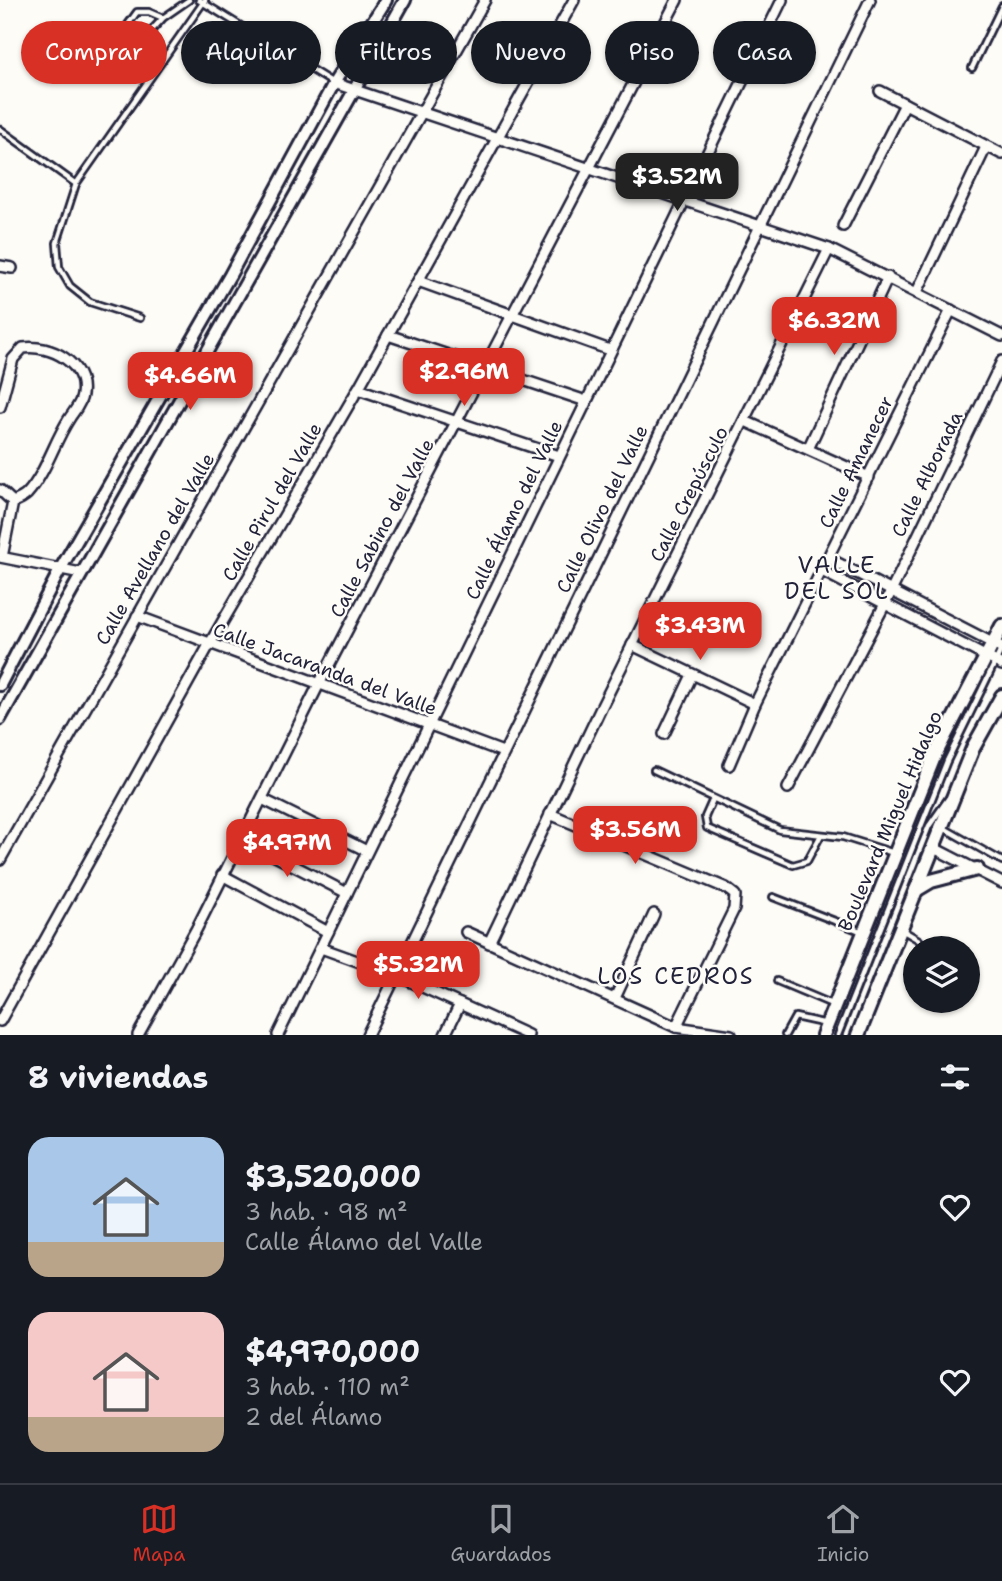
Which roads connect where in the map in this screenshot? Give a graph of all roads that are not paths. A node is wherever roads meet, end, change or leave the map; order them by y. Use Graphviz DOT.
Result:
graph roads {
  1 [pos="189,0"];
  2 [pos="386,0"];
  3 [pos="405,0"];
  4 [pos="485,0"];
  5 [pos="574,0"];
  6 [pos="677,0"];
  7 [pos="782,0"];
  8 [pos="870,0"];
  9 [pos="202,1"];
  10 [pos="1002,6"];
  11 [pos="163,18"];
  12 [pos="972,68"];
  13 [pos="334,83"];
  14 [pos="352,90"];
  15 [pos="880,91"];
  16 [pos="905,104"];
  17 [pos="422,113"];
  18 [pos="0,129"];
  19 [pos="498,137"];
  20 [pos="986,147"];
  21 [pos="1002,154"];
  22 [pos="590,168"];
  23 [pos="76,184"];
  24 [pos="684,200"];
  25 [pos="760,226"];
  26 [pos="843,226"];
  27 [pos="829,249"];
  28 [pos="0,266"];
  29 [pos="12,268"];
  30 [pos="888,277"];
  31 [pos="418,281"];
  32 [pos="917,292"];
  33 [pos="951,310"];
  34 [pos="514,316"];
  35 [pos="140,318"];
  36 [pos="388,335"];
  37 [pos="1002,336"];
  38 [pos="611,350"];
  39 [pos="1002,361"];
  40 [pos="486,369"];
  41 [pos="358,389"];
  42 [pos="586,401"];
  43 [pos="0,407"];
  44 [pos="457,421"];
  45 [pos="745,421"];
  46 [pos="808,449"];
  47 [pos="559,456"];
  48 [pos="869,477"];
  49 [pos="0,490"];
  50 [pos="13,502"];
  51 [pos="1,557"];
  52 [pos="828,558"];
  53 [pos="61,568"];
  54 [pos="822,571"];
  55 [pos="81,573"];
  56 [pos="890,592"];
  57 [pos="885,604"];
  58 [pos="137,616"];
  59 [pos="1002,626"];
  60 [pos="209,645"];
  61 [pos="632,645"];
  62 [pos="1000,647"];
  63 [pos="994,660"];
  64 [pos="692,675"];
  65 [pos="0,685"];
  66 [pos="318,686"];
  67 [pos="1002,696"];
  68 [pos="755,704"];
  69 [pos="0,719"];
  70 [pos="429,726"];
  71 [pos="664,734"];
  72 [pos="503,752"];
  73 [pos="729,765"];
  74 [pos="654,770"];
  75 [pos="788,788"];
  76 [pos="956,791"];
  77 [pos="262,799"];
  78 [pos="713,799"];
  79 [pos="550,814"];
  80 [pos="941,827"];
  81 [pos="821,835"];
  82 [pos="240,838"];
  83 [pos="932,847"];
  84 [pos="367,851"];
  85 [pos="895,853"];
  86 [pos="0,860"];
  87 [pos="1002,861"];
  88 [pos="977,869"];
  89 [pos="222,875"];
  90 [pos="1002,883"];
  91 [pos="915,891"];
  92 [pos="347,893"];
  93 [pos="773,897"];
  94 [pos="654,914"];
  95 [pos="901,929"];
  96 [pos="328,932"];
  97 [pos="466,932"];
  98 [pos="863,932"];
  99 [pos="910,936"];
  100 [pos="489,943"];
  101 [pos="321,948"];
  102 [pos="396,975"];
  103 [pos="777,981"];
  104 [pos="615,998"];
  105 [pos="460,1004"];
  106 [pos="835,1006"];
  107 [pos="0,1021"];
  108 [pos="676,1027"];
  109 [pos="825,1030"];
  110 [pos="525,1034"];
  111 [pos="138,1035"];
  112 [pos="278,1035"];
  113 [pos="367,1035"];
  114 [pos="445,1035"];
  115 [pos="731,1035"];
  116 [pos="785,1035"];
  117 [pos="838,1035"];
  118 [pos="846,1035"];
  119 [pos="858,1035"];
  1 -- 11 [label="lane"];
  2 -- 13 [label="street"];
  3 -- 14 [label="street"];
  4 -- 17 [label="street, Calle Avellano del Valle"];
  5 -- 19 [label="street, Calle Pirul del Valle"];
  6 -- 22 [label="street, Calle Sabino del Valle"];
  7 -- 24 [label="street, Calle Álamo del Valle"];
  8 -- 25 [label="street, Calle Olivo del Valle"];
  9 -- 13 [label="lane"];
  9 -- 23 [label="lane"];
  10 -- 12 [label="lane"];
  11 -- 11 [label="lane"];
  13 -- 14 [label="street"];
  13 -- 53 [label="street"];
  14 -- 17 [label="street"];
  14 -- 55 [label="street"];
  15 -- 16 [label="street"];
  16 -- 20 [label="street"];
  16 -- 26 [label="street"];
  17 -- 19 [label="street"];
  17 -- 58 [label="street, Calle Avellano del Valle"];
  18 -- 23 [label="lane"];
  19 -- 22 [label="street"];
  19 -- 31 [label="street, Calle Pirul del Valle"];
  20 -- 21 [label="street"];
  20 -- 32 [label="street"];
  22 -- 24 [label="street"];
  22 -- 34 [label="street, Calle Sabino del Valle"];
  23 -- 35 [label="lane"];
  24 -- 25 [label="street"];
  24 -- 38 [label="street, Calle Álamo del Valle"];
  25 -- 27 [label="street"];
  25 -- 72 [label="street, Calle Olivo del Valle"];
  27 -- 30 [label="street"];
  27 -- 45 [label="street, Calle Crepúsculo"];
  28 -- 29 [label="street"];
  30 -- 32 [label="street"];
  30 -- 46 [label="street"];
  31 -- 34 [label="street"];
  31 -- 36 [label="street, Calle Pirul del Valle"];
  32 -- 33 [label="street"];
  33 -- 37 [label="street"];
  33 -- 48 [label="street, Calle Amanecer"];
  34 -- 38 [label="street"];
  34 -- 40 [label="street, Calle Sabino del Valle"];
  36 -- 40 [label="street"];
  36 -- 41 [label="street, Calle Pirul del Valle"];
  38 -- 42 [label="street, Calle Álamo del Valle"];
  39 -- 56 [label="street, Calle Alborada"];
  40 -- 42 [label="street"];
  40 -- 44 [label="street, Calle Sabino del Valle"];
  41 -- 44 [label="street"];
  41 -- 60 [label="street, Calle Pirul del Valle"];
  42 -- 47 [label="street, Calle Álamo del Valle"];
  43 -- 50 [label="street"];
  44 -- 47 [label="street"];
  44 -- 66 [label="street, Calle Sabino del Valle"];
  45 -- 46 [label="street"];
  45 -- 61 [label="street, Calle Crepúsculo"];
  46 -- 48 [label="street"];
  47 -- 70 [label="street, Calle Álamo del Valle"];
  48 -- 52 [label="street, Calle Amanecer"];
  49 -- 50 [label="street"];
  50 -- 51 [label="street"];
  51 -- 53 [label="street"];
  52 -- 54 [label="street, Calle Amanecer"];
  52 -- 56 [label="street"];
  53 -- 55 [label="street"];
  53 -- 65 [label="street"];
  54 -- 57 [label="street"];
  54 -- 68 [label="street, Calle Amanecer"];
  55 -- 69 [label="street"];
  56 -- 57 [label="street, Calle Alborada"];
  56 -- 62 [label="street"];
  57 -- 63 [label="street"];
  57 -- 75 [label="street, Calle Alborada"];
  58 -- 60 [label="street, Calle Jacaranda del Valle"];
  58 -- 86 [label="street, Calle Avellano del Valle"];
  59 -- 62 [label="main road, Boulevard Miguel Hidalgo"];
  60 -- 66 [label="street, Calle Jacaranda del Valle"];
  60 -- 107 [label="street, Calle Pirul del Valle"];
  61 -- 64 [label="street"];
  61 -- 79 [label="street, Calle Crepúsculo"];
  62 -- 63 [label="main road, Boulevard Miguel Hidalgo"];
  63 -- 85 [label="main road, Boulevard Miguel Hidalgo"];
  63 -- 117 [label="lane"];
  64 -- 68 [label="street"];
  64 -- 71 [label="street"];
  66 -- 70 [label="street, Calle Jacaranda del Valle"];
  66 -- 77 [label="street, Calle Sabino del Valle"];
  67 -- 76 [label="main road"];
  68 -- 73 [label="street, Calle Amanecer"];
  70 -- 72 [label="street, Calle Jacaranda del Valle"];
  70 -- 84 [label="street, Calle Álamo del Valle"];
  72 -- 102 [label="street, Calle Olivo del Valle"];
  74 -- 78 [label="lane"];
  76 -- 80 [label="main road"];
  76 -- 118 [label="lane"];
  77 -- 82 [label="street, Calle Sabino del Valle"];
  77 -- 84 [label="street"];
  78 -- 81 [label="lane"];
  78 -- 81 [label="lane"];
  79 -- 100 [label="street, Calle Crepúsculo"];
  79 -- 108 [label="street"];
  80 -- 83 [label="main road"];
  80 -- 87 [label="lane"];
  81 -- 85 [label="lane"];
  82 -- 89 [label="street, Calle Sabino del Valle"];
  82 -- 92 [label="street"];
  83 -- 88 [label="street"];
  83 -- 91 [label="main road"];
  84 -- 92 [label="street, Calle Álamo del Valle"];
  85 -- 98 [label="main road, Boulevard Miguel Hidalgo"];
  88 -- 90 [label="street"];
  88 -- 91 [label="main road"];
  89 -- 96 [label="street"];
  89 -- 111 [label="street, Calle Sabino del Valle"];
  91 -- 95 [label="main road"];
  92 -- 96 [label="street, Calle Álamo del Valle"];
  93 -- 98 [label="lane"];
  94 -- 104 [label="street"];
  95 -- 99 [label="lane"];
  95 -- 119 [label="main road"];
  96 -- 101 [label="street, Calle Álamo del Valle"];
  97 -- 100 [label="street"];
  98 -- 106 [label="main road, Boulevard Miguel Hidalgo"];
  100 -- 104 [label="street"];
  101 -- 102 [label="street"];
  101 -- 112 [label="street, Calle Álamo del Valle"];
  102 -- 105 [label="street"];
  102 -- 113 [label="street, Calle Olivo del Valle"];
  103 -- 106 [label="lane"];
  104 -- 108 [label="street"];
  105 -- 110 [label="street"];
  105 -- 114 [label="street"];
  106 -- 109 [label="main road, Boulevard Miguel Hidalgo"];
  108 -- 115 [label="street"];
  109 -- 116 [label="lane"];
}
